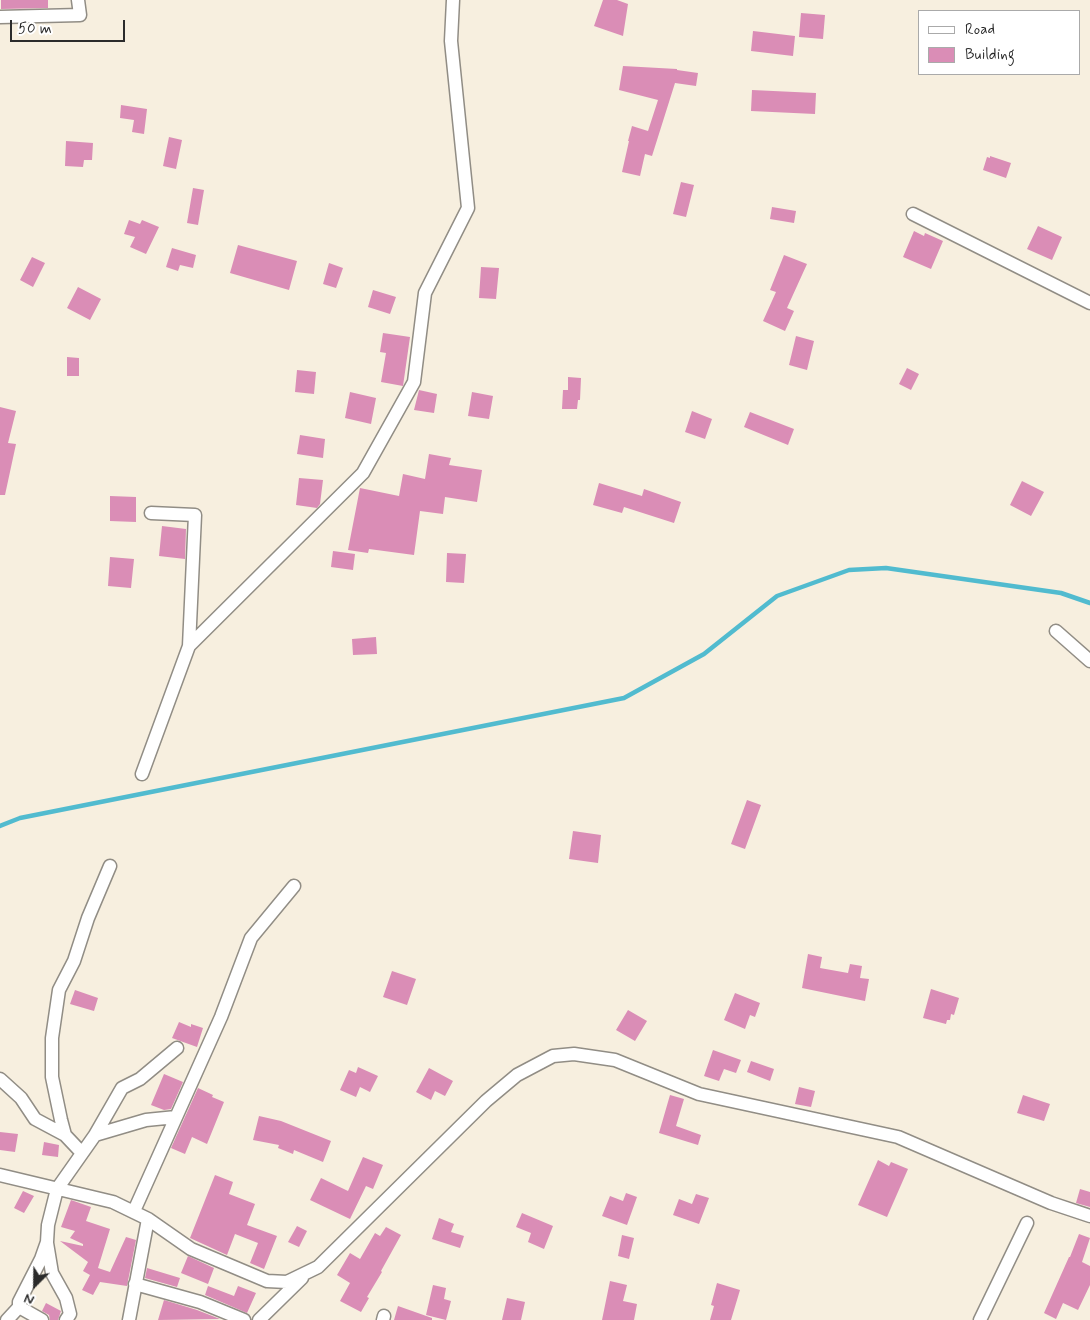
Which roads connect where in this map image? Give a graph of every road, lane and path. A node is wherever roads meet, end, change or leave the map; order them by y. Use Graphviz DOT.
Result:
graph roads {
  1 [pos="78,0"];
  2 [pos="453,0"];
  3 [pos="0,18"];
  4 [pos="913,214"];
  5 [pos="1090,302"];
  6 [pos="151,512"];
  7 [pos="1056,632"];
  8 [pos="189,646"];
  9 [pos="1090,661"];
  10 [pos="142,774"];
  11 [pos="110,866"];
  12 [pos="294,886"];
  13 [pos="177,1048"];
  14 [pos="0,1079"];
  15 [pos="176,1117"];
  16 [pos="65,1135"];
  17 [pos="95,1135"];
  18 [pos="82,1153"];
  19 [pos="0,1175"];
  20 [pos="57,1189"];
  21 [pos="134,1211"];
  22 [pos="1090,1216"];
  23 [pos="148,1219"];
  24 [pos="1027,1224"];
  25 [pos="47,1242"];
  26 [pos="305,1274"];
  27 [pos="135,1284"];
  28 [pos="19,1307"];
  29 [pos="7,1320"];
  30 [pos="42,1320"];
  31 [pos="66,1320"];
  32 [pos="129,1320"];
  33 [pos="244,1320"];
  34 [pos="259,1320"];
  35 [pos="980,1320"];
  1 -- 3 [label="street"];
  2 -- 8 [label="street"];
  4 -- 5 [label="street"];
  6 -- 8 [label="street"];
  7 -- 9 [label="street"];
  8 -- 10 [label="street"];
  11 -- 16 [label="street"];
  12 -- 15 [label="street"];
  13 -- 17 [label="street"];
  14 -- 16 [label="street"];
  15 -- 17 [label="street"];
  15 -- 21 [label="street"];
  16 -- 18 [label="street"];
  17 -- 18 [label="street"];
  18 -- 20 [label="street"];
  19 -- 20 [label="street"];
  20 -- 21 [label="street"];
  20 -- 25 [label="street"];
  21 -- 23 [label="street"];
  22 -- 26 [label="street"];
  23 -- 26 [label="street"];
  23 -- 27 [label="street"];
  24 -- 35 [label="street"];
  25 -- 28 [label="street"];
  25 -- 31 [label="street"];
  26 -- 34 [label="street"];
  27 -- 32 [label="street"];
  27 -- 33 [label="street"];
  28 -- 29 [label="street"];
  28 -- 30 [label="street"];
}
